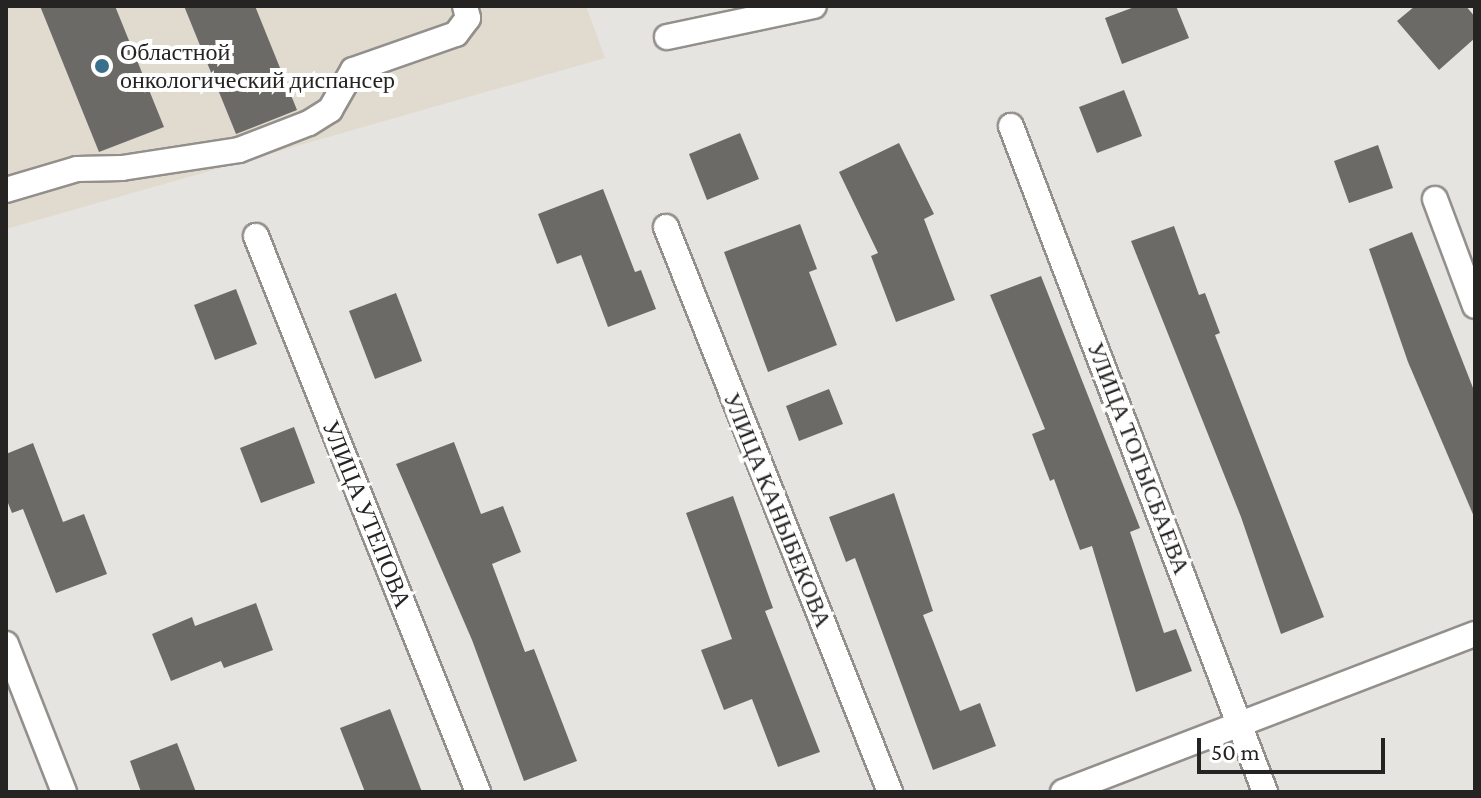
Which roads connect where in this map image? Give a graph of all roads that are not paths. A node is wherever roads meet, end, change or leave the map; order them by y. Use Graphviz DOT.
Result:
graph roads {
  1 [pos="465,6"];
  2 [pos="814,6"];
  3 [pos="667,37"];
  4 [pos="1011,126"];
  5 [pos="6,190"];
  6 [pos="1435,199"];
  7 [pos="666,227"];
  8 [pos="256,236"];
  9 [pos="1475,306"];
  10 [pos="1475,634"];
  11 [pos="6,644"];
  12 [pos="1241,721"];
  13 [pos="64,792"];
  14 [pos="478,792"];
  15 [pos="890,792"];
  16 [pos="1063,792"];
  17 [pos="1265,792"];
  1 -- 5 [label="street"];
  2 -- 3 [label="street"];
  4 -- 12 [label="street, УЛИЦА ТОГЫСБАЕВА"];
  6 -- 9 [label="street"];
  7 -- 15 [label="street, УЛИЦА КАНЫБЕКОВА"];
  8 -- 14 [label="street, УЛИЦА УТЕПОВА"];
  10 -- 12 [label="street"];
  11 -- 13 [label="street"];
  12 -- 16 [label="street"];
  12 -- 17 [label="street, УЛИЦА ТОГЫСБАЕВА"];
}
